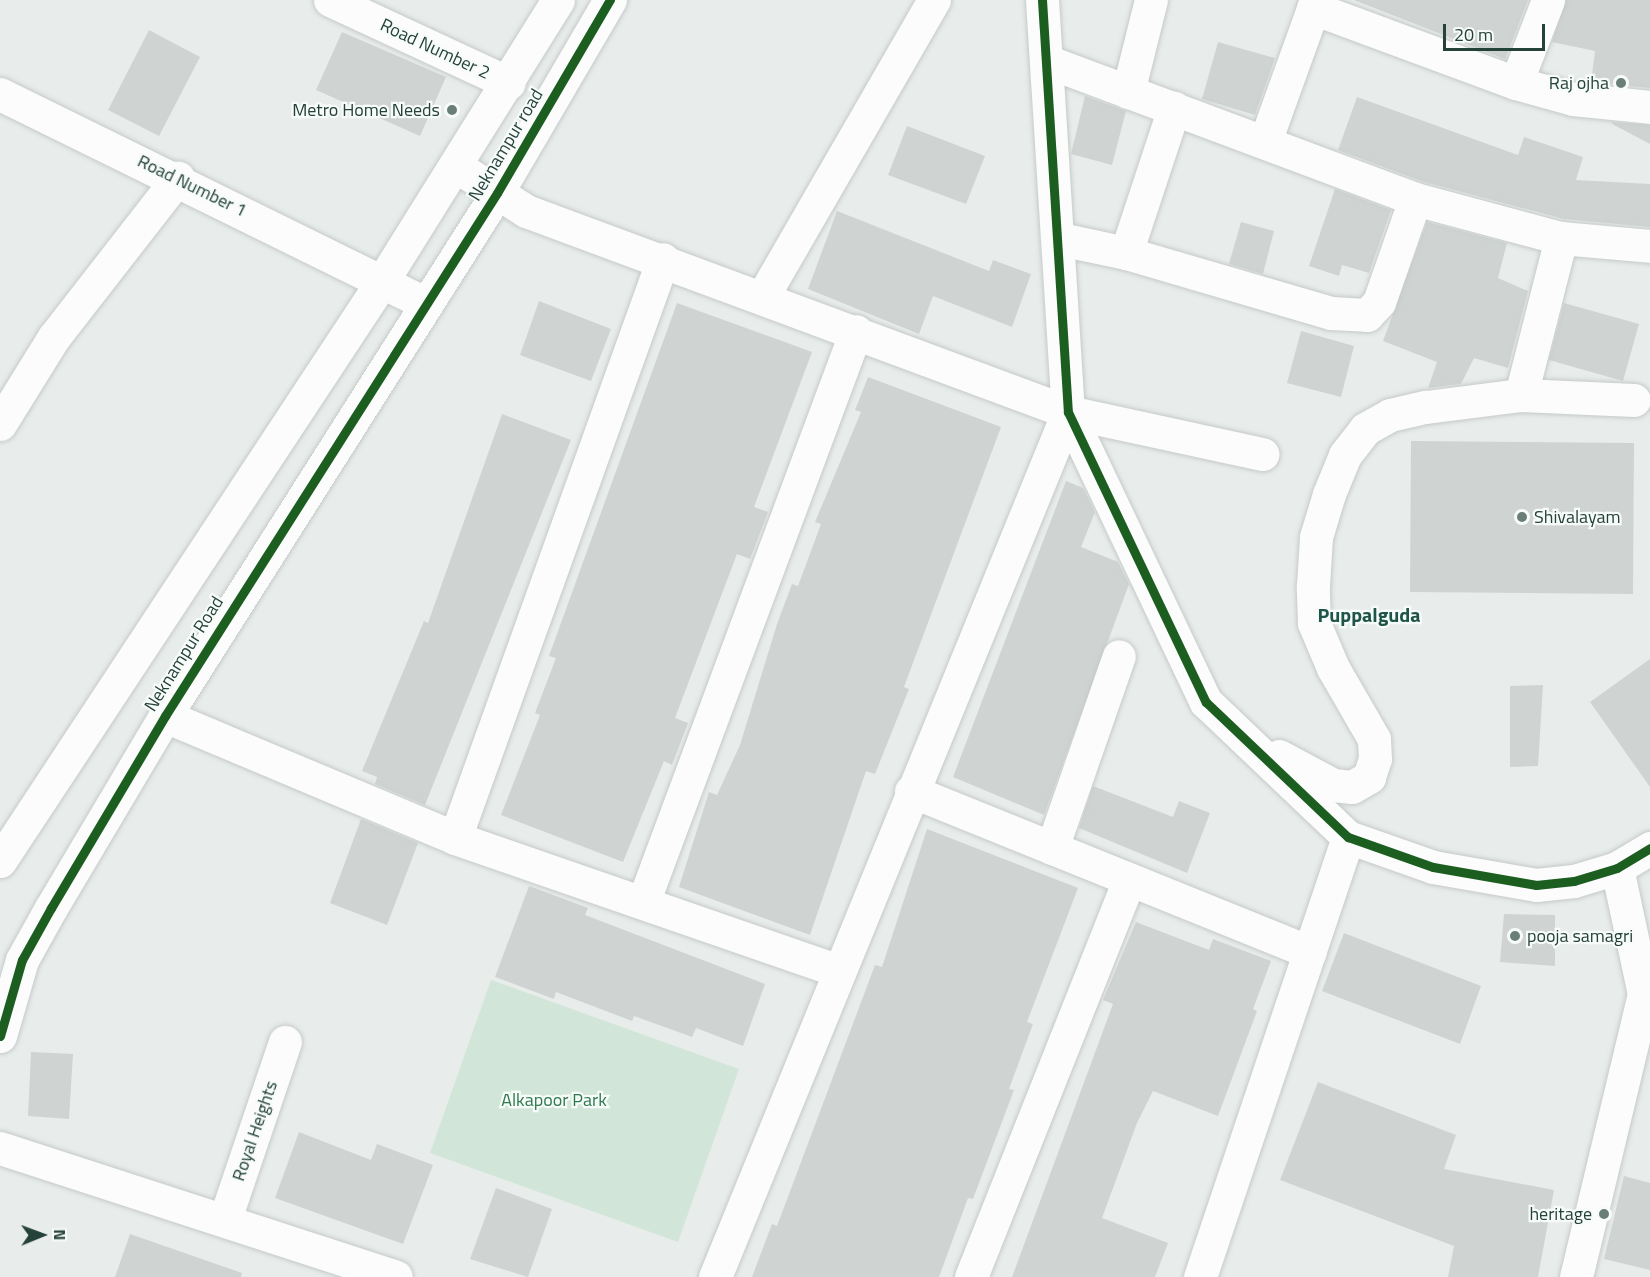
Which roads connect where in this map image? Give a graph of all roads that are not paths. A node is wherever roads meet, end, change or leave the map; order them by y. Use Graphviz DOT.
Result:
graph roads {
  1 [pos="330,0"];
  2 [pos="558,0"];
  3 [pos="610,0"];
  4 [pos="934,0"];
  5 [pos="1042,0"];
  6 [pos="1151,0"];
  7 [pos="1548,0"];
  8 [pos="1315,4"];
  9 [pos="1049,62"];
  10 [pos="509,83"];
  11 [pos="1516,83"];
  12 [pos="1128,92"];
  13 [pos="0,94"];
  14 [pos="1650,107"];
  15 [pos="1174,108"];
  16 [pos="1266,140"];
  17 [pos="456,166"];
  18 [pos="178,178"];
  19 [pos="497,193"];
  20 [pos="1415,199"];
  21 [pos="1561,238"];
  22 [pos="1060,240"];
  23 [pos="1650,246"];
  24 [pos="1126,253"];
  25 [pos="663,259"];
  26 [pos="382,280"];
  27 [pos="763,296"];
  28 [pos="426,304"];
  29 [pos="856,331"];
  30 [pos="1521,395"];
  31 [pos="1634,400"];
  32 [pos="1068,412"];
  33 [pos="0,424"];
  34 [pos="1263,454"];
  35 [pos="1119,656"];
  36 [pos="165,716"];
  37 [pos="1240,735"];
  38 [pos="911,790"];
  39 [pos="1348,837"];
  40 [pos="455,838"];
  41 [pos="1052,848"];
  42 [pos="1650,848"];
  43 [pos="0,861"];
  44 [pos="1617,868"];
  45 [pos="1129,879"];
  46 [pos="644,900"];
  47 [pos="1310,952"];
  48 [pos="839,971"];
  49 [pos="1647,994"];
  50 [pos="0,1036"];
  51 [pos="285,1042"];
  52 [pos="1638,1060"];
  53 [pos="0,1148"];
  54 [pos="225,1219"];
  55 [pos="325,1265"];
  56 [pos="396,1277"];
  57 [pos="715,1277"];
  58 [pos="971,1277"];
  59 [pos="1200,1277"];
  60 [pos="1576,1277"];
  1 -- 10 [label="street, Road Number 2"];
  2 -- 10 [label="street, Neknampur road"];
  3 -- 19 [label="street, Neknampur road"];
  4 -- 27 [label="street"];
  5 -- 9 [label="street"];
  6 -- 12 [label="street"];
  7 -- 11 [label="street"];
  8 -- 11 [label="street"];
  8 -- 16 [label="street"];
  9 -- 12 [label="street"];
  9 -- 22 [label="street"];
  10 -- 17 [label="street, Neknampur road"];
  11 -- 14 [label="street"];
  12 -- 15 [label="street"];
  13 -- 18 [label="street, Road Number 1"];
  15 -- 16 [label="street"];
  15 -- 24 [label="street"];
  16 -- 20 [label="street"];
  17 -- 19 [label="street"];
  17 -- 26 [label="street, Neknampur road"];
  18 -- 26 [label="street, Road Number 1"];
  18 -- 33 [label="street"];
  19 -- 25 [label="street"];
  19 -- 28 [label="street, Neknampur road"];
  20 -- 21 [label="street"];
  20 -- 24 [label="street"];
  21 -- 23 [label="street"];
  21 -- 30 [label="street"];
  22 -- 24 [label="street"];
  22 -- 32 [label="street"];
  25 -- 27 [label="street"];
  25 -- 40 [label="street"];
  26 -- 28 [label="street, Road Number 1"];
  26 -- 43 [label="street"];
  27 -- 29 [label="street"];
  28 -- 36 [label="street, Neknampur Road"];
  29 -- 32 [label="street"];
  29 -- 46 [label="street"];
  30 -- 31 [label="street"];
  30 -- 37 [label="street"];
  32 -- 34 [label="street"];
  32 -- 37 [label="street"];
  32 -- 38 [label="street"];
  35 -- 41 [label="street"];
  36 -- 40 [label="street"];
  36 -- 50 [label="street, Neknampur Road"];
  37 -- 39 [label="street"];
  38 -- 41 [label="street"];
  38 -- 48 [label="street"];
  39 -- 44 [label="street"];
  39 -- 47 [label="street"];
  40 -- 46 [label="street"];
  41 -- 45 [label="street"];
  42 -- 44 [label="street"];
  44 -- 49 [label="street"];
  45 -- 47 [label="street"];
  45 -- 58 [label="street"];
  46 -- 48 [label="street"];
  47 -- 59 [label="street"];
  48 -- 57 [label="street"];
  49 -- 52 [label="street"];
  51 -- 54 [label="street, Royal Heights"];
  52 -- 60 [label="street"];
  53 -- 54 [label="street"];
  54 -- 55 [label="street"];
  55 -- 56 [label="street"];
}
